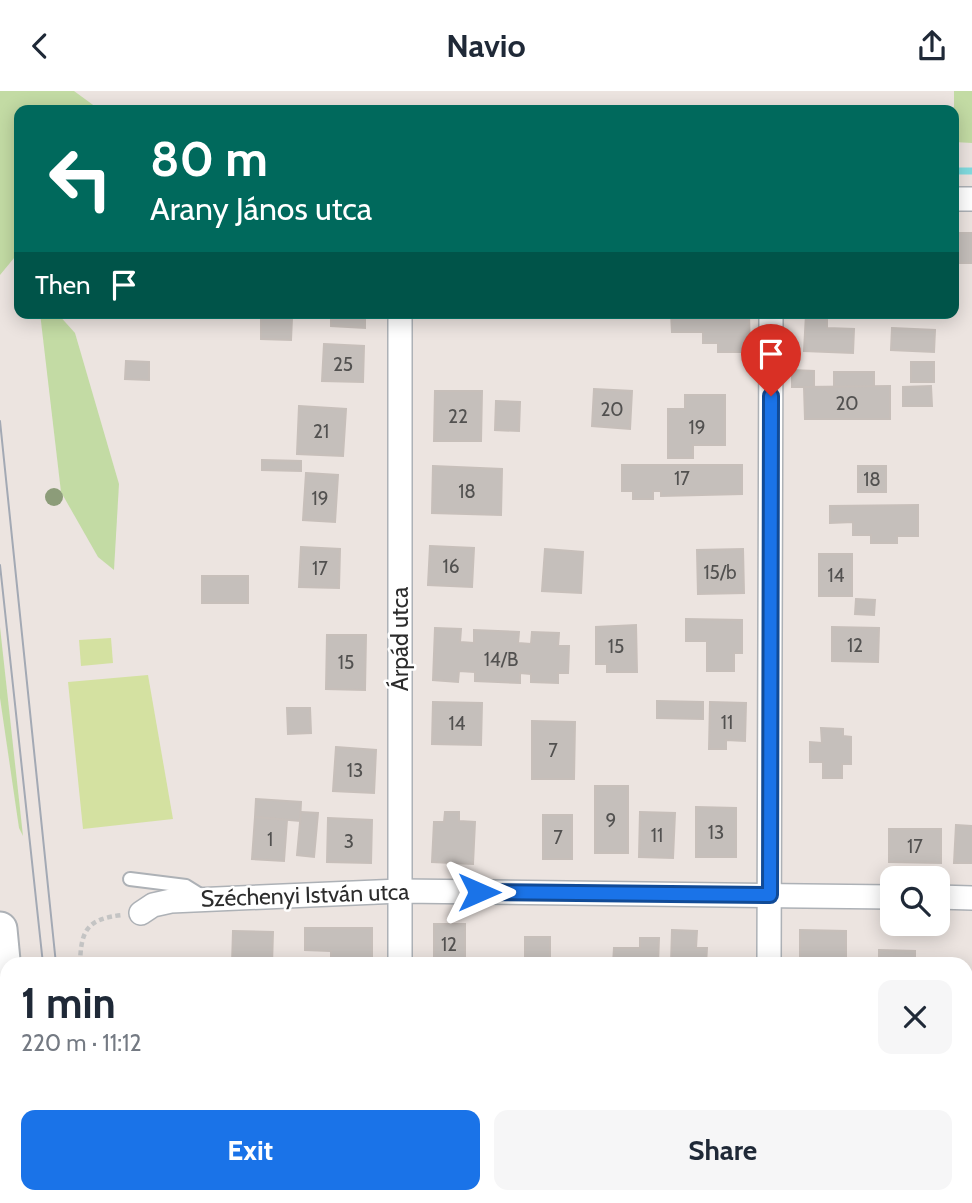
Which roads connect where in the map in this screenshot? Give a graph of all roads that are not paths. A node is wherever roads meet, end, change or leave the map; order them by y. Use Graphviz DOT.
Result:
graph roads {
  1 [pos="400,319"];
  2 [pos="771,319"];
  3 [pos="130,879"];
  4 [pos="400,891"];
  5 [pos="770,895"];
  6 [pos="880,897"];
  7 [pos="950,897"];
  8 [pos="205,898"];
  9 [pos="972,898"];
  10 [pos="141,913"];
  11 [pos="0,929"];
  12 [pos="3,957"];
  13 [pos="400,957"];
  14 [pos="769,957"];
  1 -- 4 [label="street, Árpád utca"];
  2 -- 5 [label="street"];
  3 -- 8 [label="lane"];
  4 -- 5 [label="street, Széchenyi István utca"];
  4 -- 8 [label="street, Széchenyi István utca"];
  4 -- 13 [label="street, Árpád utca"];
  5 -- 6 [label="street, Széchenyi István utca"];
  5 -- 14 [label="street"];
  7 -- 9 [label="street"];
  8 -- 10 [label="street, Széchenyi István utca"];
  11 -- 12 [label="main road"];
}
